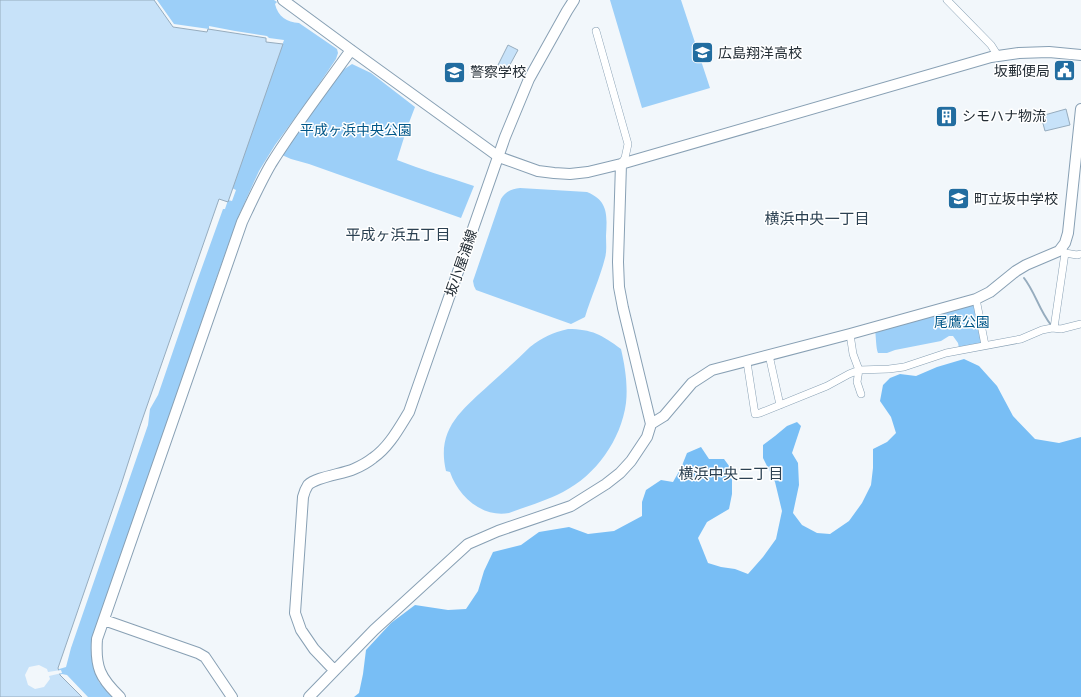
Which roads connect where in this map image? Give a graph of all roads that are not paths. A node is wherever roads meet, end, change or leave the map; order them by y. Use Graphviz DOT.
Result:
graph roads {
  1 [pos="283,0"];
  2 [pos="574,0"];
  3 [pos="947,0"];
  4 [pos="596,31"];
  5 [pos="350,50"];
  6 [pos="1081,55"];
  7 [pos="998,56"];
  8 [pos="1081,109"];
  9 [pos="499,156"];
  10 [pos="620,164"];
  11 [pos="1063,250"];
  12 [pos="1081,254"];
  13 [pos="976,300"];
  14 [pos="1081,324"];
  15 [pos="1054,328"];
  16 [pos="850,334"];
  17 [pos="985,345"];
  18 [pos="769,355"];
  19 [pos="747,362"];
  20 [pos="859,370"];
  21 [pos="861,394"];
  22 [pos="780,405"];
  23 [pos="651,424"];
  24 [pos="104,620"];
  25 [pos="334,670"];
  26 [pos="120,697"];
  27 [pos="232,697"];
  28 [pos="309,697"];
  1 -- 5 [label="street"];
  2 -- 9 [label="street, 坂小屋浦線"];
  3 -- 7 [label="street"];
  4 -- 10 [label="street"];
  5 -- 9 [label="street"];
  5 -- 24 [label="street"];
  6 -- 7 [label="street"];
  7 -- 10 [label="street"];
  8 -- 11 [label="street"];
  9 -- 10 [label="street"];
  9 -- 25 [label="street, 坂小屋浦線"];
  10 -- 23 [label="street"];
  11 -- 12 [label="street"];
  11 -- 13 [label="street"];
  11 -- 15 [label="street"];
  13 -- 16 [label="street"];
  13 -- 17 [label="street"];
  14 -- 15 [label="street"];
  15 -- 17 [label="street"];
  16 -- 18 [label="street"];
  16 -- 20 [label="street"];
  17 -- 20 [label="street"];
  18 -- 19 [label="street"];
  18 -- 22 [label="street"];
  19 -- 22 [label="street"];
  19 -- 23 [label="street"];
  20 -- 21 [label="street"];
  20 -- 22 [label="street"];
  23 -- 25 [label="street"];
  24 -- 26 [label="street"];
  24 -- 27 [label="street"];
  25 -- 28 [label="street"];
}
